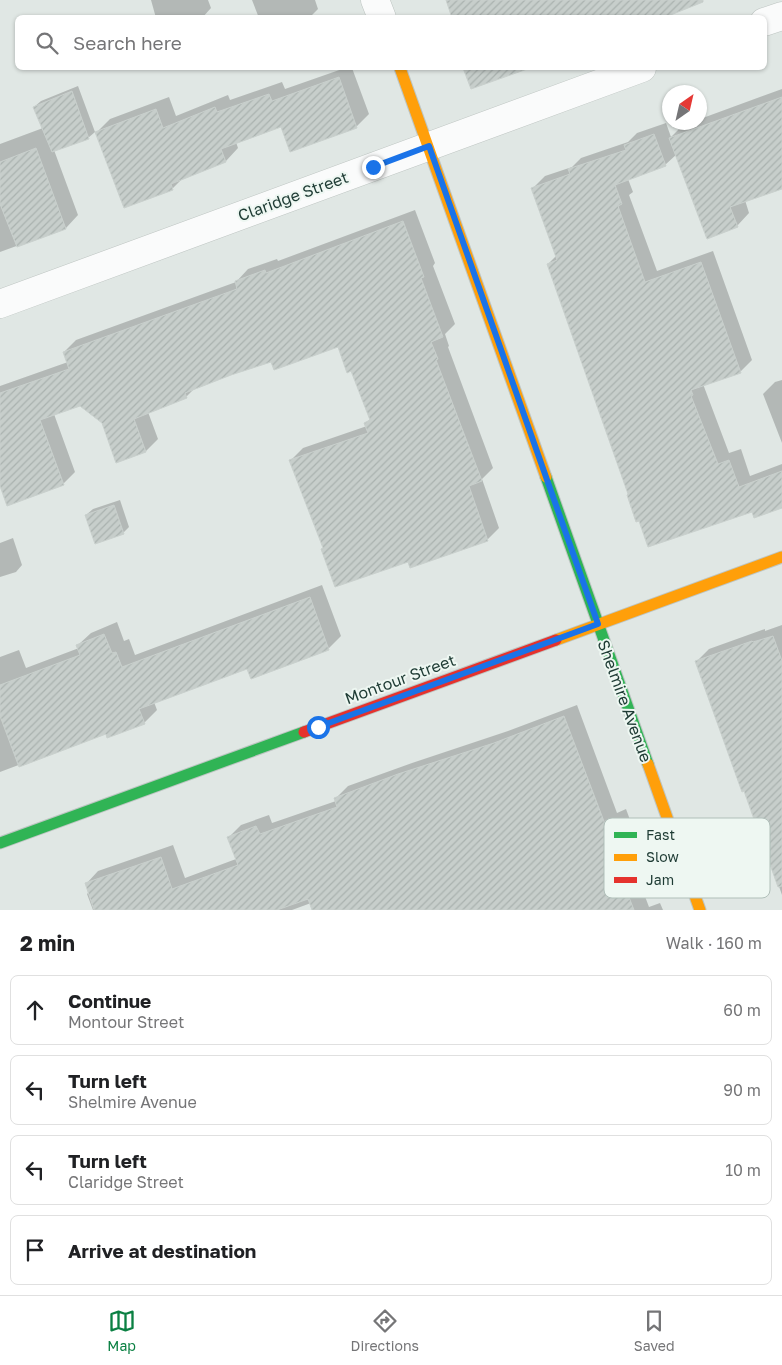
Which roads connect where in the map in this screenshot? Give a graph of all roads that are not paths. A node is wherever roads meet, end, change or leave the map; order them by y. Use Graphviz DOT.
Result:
graph roads {
  1 [pos="375,0"];
  2 [pos="381,15"];
  3 [pos="782,16"];
  4 [pos="767,21"];
  5 [pos="401,70"];
  6 [pos="637,70"];
  7 [pos="429,146"];
  8 [pos="0,304"];
  9 [pos="782,557"];
  10 [pos="598,624"];
  11 [pos="667,818"];
  12 [pos="0,842"];
  13 [pos="696,898"];
  14 [pos="700,910"];
  1 -- 2 [label="street"];
  3 -- 4 [label="street"];
  5 -- 7 [label="street, Shelmire Avenue"];
  6 -- 7 [label="street, Claridge Street"];
  7 -- 8 [label="street, Claridge Street"];
  7 -- 10 [label="street, Shelmire Avenue"];
  9 -- 10 [label="street, Montour Street"];
  10 -- 11 [label="street, Shelmire Avenue"];
  10 -- 12 [label="street, Montour Street"];
  13 -- 14 [label="street, Shelmire Avenue"];
}
